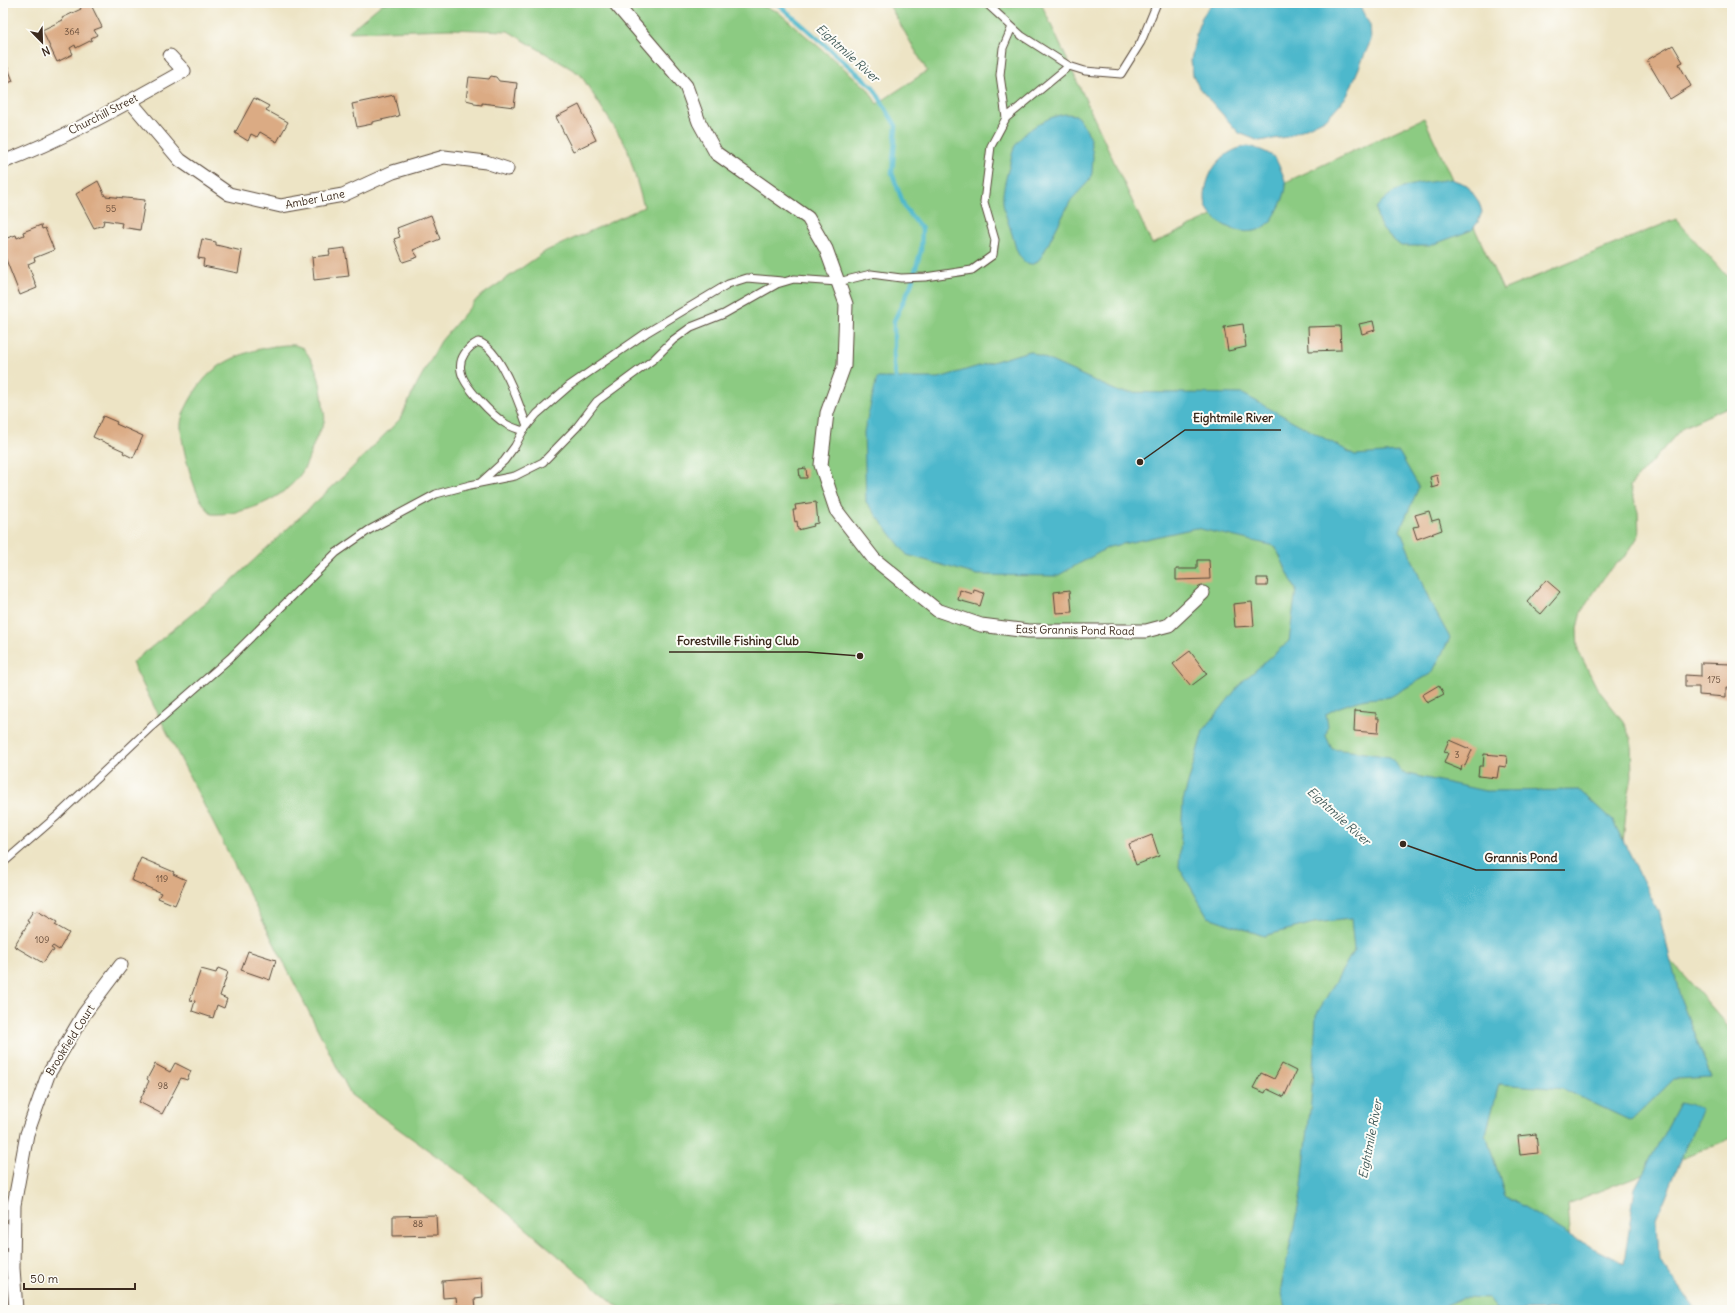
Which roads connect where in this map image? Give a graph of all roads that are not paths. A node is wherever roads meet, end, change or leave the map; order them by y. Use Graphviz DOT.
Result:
graph roads {
  1 [pos="615,3"];
  2 [pos="986,3"];
  3 [pos="1157,3"];
  4 [pos="1012,27"];
  5 [pos="170,56"];
  6 [pos="1068,66"];
  7 [pos="130,101"];
  8 [pos="1006,118"];
  9 [pos="3,162"];
  10 [pos="507,169"];
  11 [pos="784,282"];
  12 [pos="838,282"];
  13 [pos="525,429"];
  14 [pos="481,482"];
  15 [pos="1203,593"];
  16 [pos="3,863"];
  17 [pos="121,965"];
  18 [pos="16,1310"];
  1 -- 12 [label="street, East Grannis Pond Road"];
  2 -- 4 [label="lane"];
  3 -- 6 [label="lane"];
  4 -- 6 [label="lane"];
  4 -- 8 [label="lane"];
  5 -- 7 [label="street, Churchill Street"];
  6 -- 8 [label="lane"];
  7 -- 9 [label="street, Churchill Street"];
  7 -- 10 [label="street, Amber Lane"];
  8 -- 12 [label="lane"];
  11 -- 12 [label="lane"];
  11 -- 13 [label="lane"];
  11 -- 14 [label="lane"];
  12 -- 15 [label="street, East Grannis Pond Road"];
  13 -- 13 [label="lane"];
  13 -- 14 [label="lane"];
  14 -- 16 [label="lane"];
  17 -- 18 [label="street, Brookfield Court"];
}
